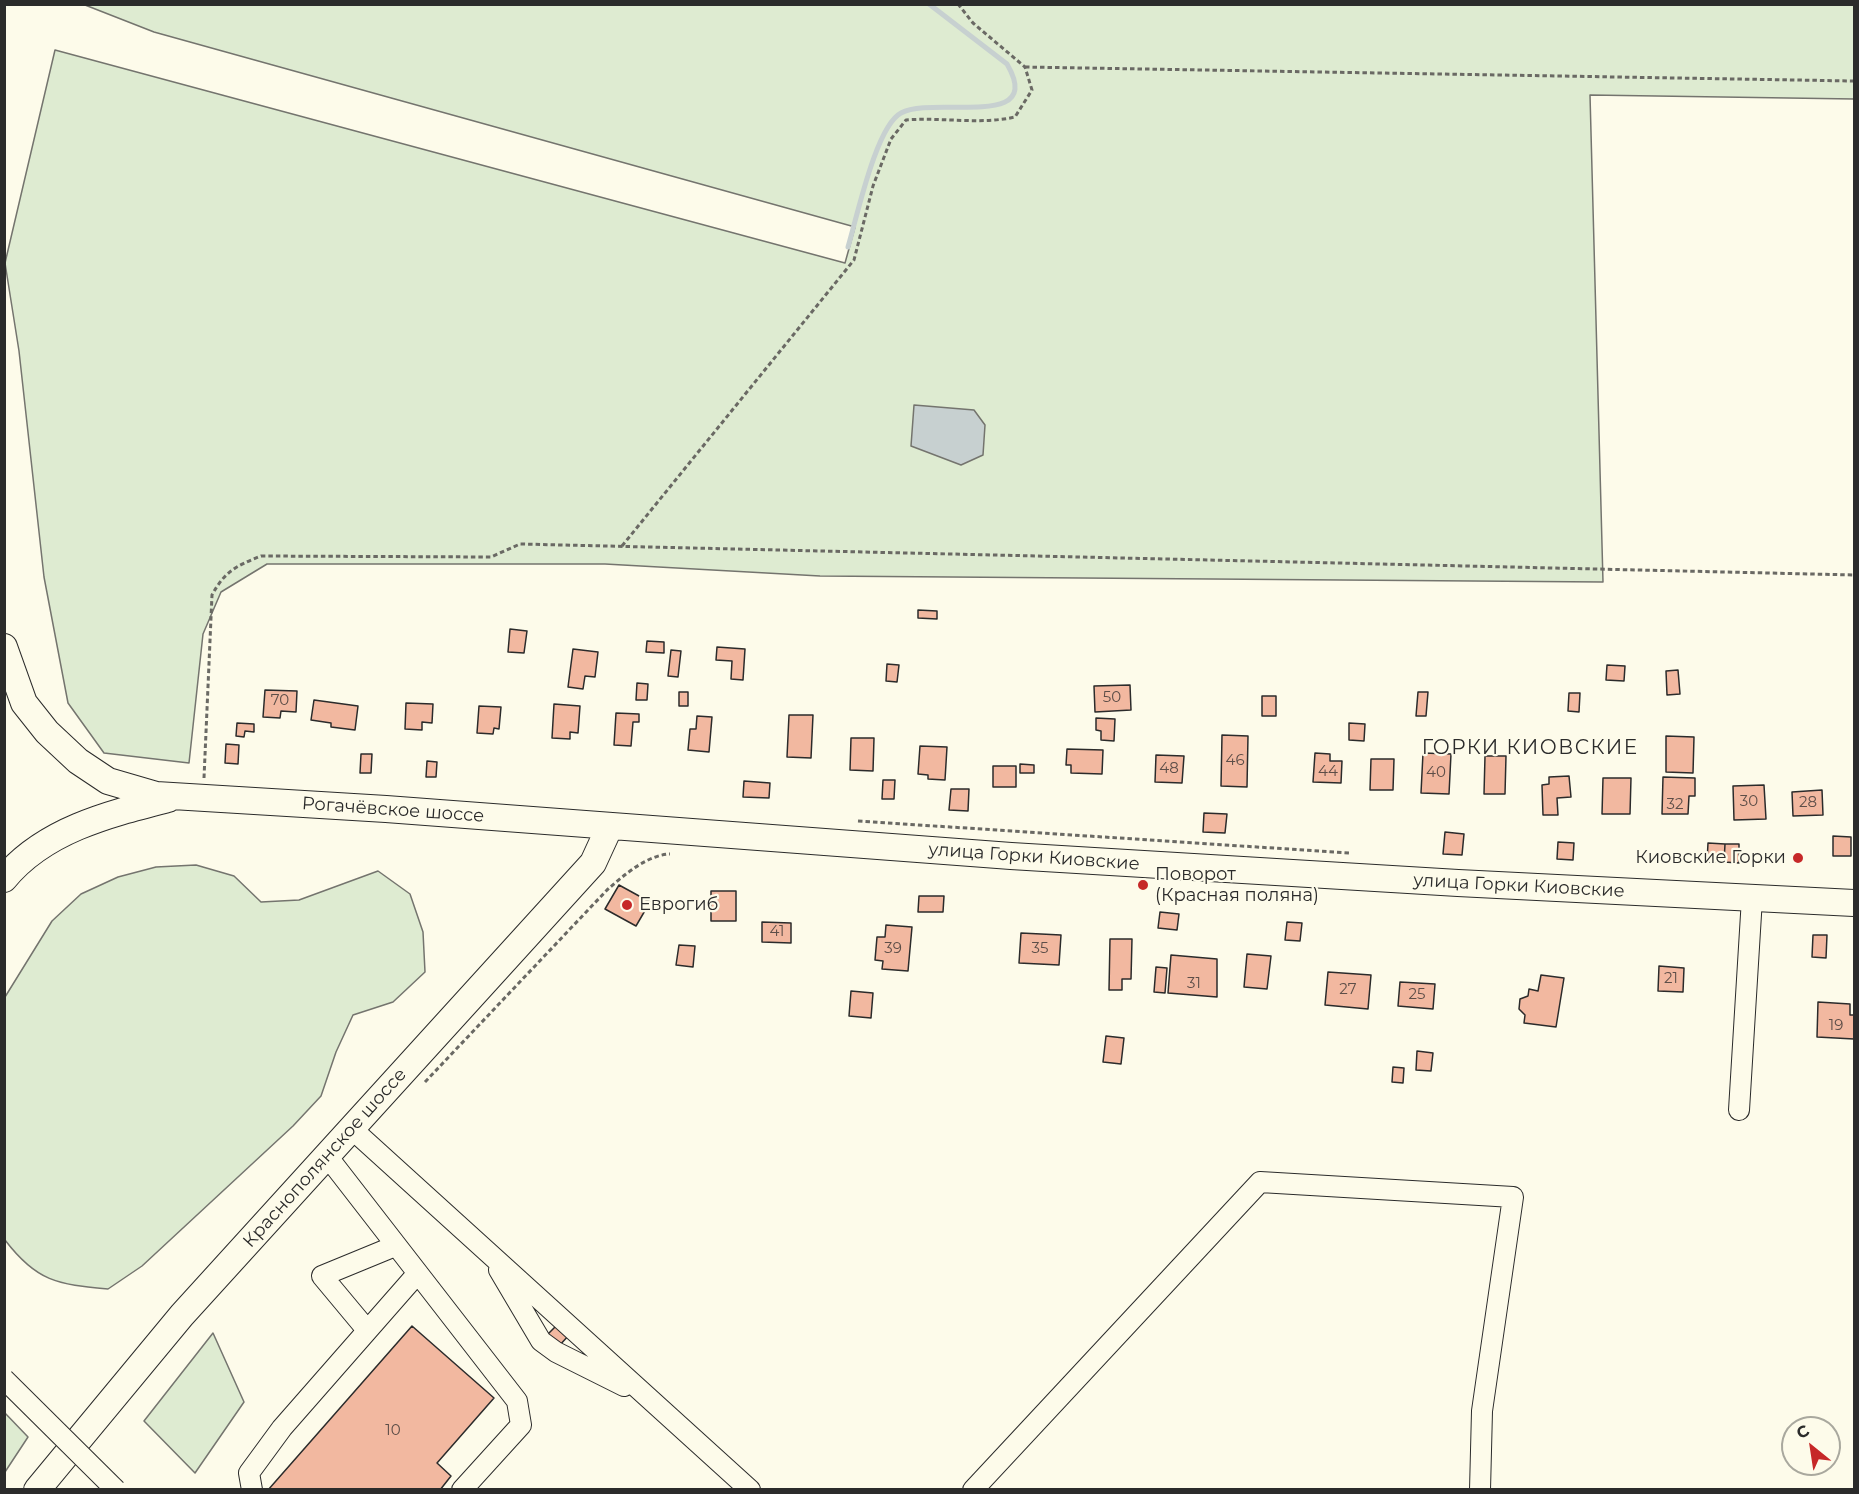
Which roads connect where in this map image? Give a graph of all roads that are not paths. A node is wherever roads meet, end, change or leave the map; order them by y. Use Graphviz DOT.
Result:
graph roads {
  1 [pos="4,647"];
  2 [pos="177,797"];
  3 [pos="610,826"];
  4 [pos="4,879"];
  5 [pos="1752,898"];
  6 [pos="1854,903"];
  7 [pos="1739,1110"];
  8 [pos="352,1129"];
  9 [pos="327,1156"];
  10 [pos="395,1246"];
  11 [pos="488,1252"];
  12 [pos="417,1274"];
  13 [pos="367,1330"];
  14 [pos="4,1379"];
  15 [pos="657,1406"];
  16 [pos="37,1490"];
  17 [pos="116,1490"];
  18 [pos="252,1490"];
  19 [pos="462,1490"];
  20 [pos="750,1490"];
  21 [pos="973,1490"];
  22 [pos="1480,1490"];
  1 -- 2 [label="main road, Рогачёвское шоссе"];
  2 -- 3 [label="main road, Рогачёвское шоссе"];
  2 -- 4 [label="main road, Рогачёвское шоссе"];
  3 -- 5 [label="main road, улица Горки Киовские"];
  3 -- 8 [label="main road, Краснополянское шоссе"];
  5 -- 6 [label="main road, улица Горки Киовские"];
  5 -- 7 [label="street"];
  8 -- 9 [label="main road, Краснополянское шоссе"];
  8 -- 11 [label="street"];
  9 -- 10 [label="street"];
  9 -- 16 [label="main road, Краснополянское шоссе"];
  10 -- 12 [label="street"];
  10 -- 13 [label="street"];
  11 -- 15 [label="street"];
  11 -- 15 [label="street"];
  12 -- 13 [label="street"];
  12 -- 19 [label="street"];
  13 -- 18 [label="street"];
  14 -- 17 [label="street, bridge"];
  15 -- 20 [label="street"];
  21 -- 22 [label="street"];
}
